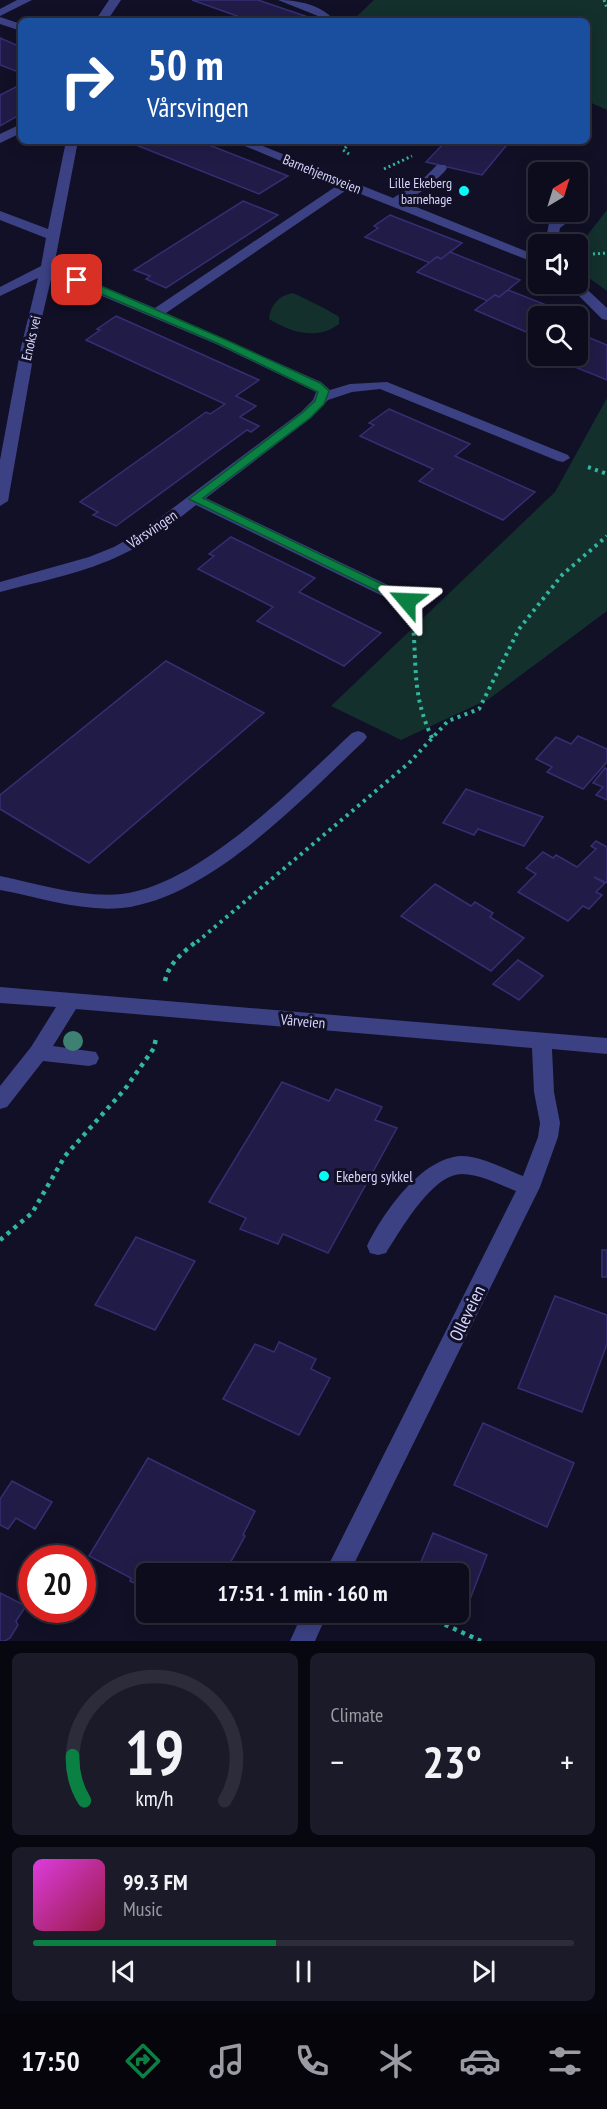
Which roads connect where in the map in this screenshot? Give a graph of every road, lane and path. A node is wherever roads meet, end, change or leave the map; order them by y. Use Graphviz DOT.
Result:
graph roads {
  1 [pos="26,0"];
  2 [pos="115,0"];
  3 [pos="284,0"];
  4 [pos="604,0"];
  5 [pos="607,8"];
  6 [pos="0,13"];
  7 [pos="103,18"];
  8 [pos="326,18"];
  9 [pos="0,20"];
  10 [pos="18,27"];
  11 [pos="18,130"];
  12 [pos="0,139"];
  13 [pos="71,144"];
  14 [pos="246,144"];
  15 [pos="349,144"];
  16 [pos="419,153"];
  17 [pos="358,158"];
  18 [pos="376,165"];
  19 [pos="386,168"];
  20 [pos="441,168"];
  21 [pos="351,186"];
  22 [pos="393,203"];
  23 [pos="0,215"];
  24 [pos="560,222"];
  25 [pos="553,234"];
  26 [pos="53,236"];
  27 [pos="607,253"];
  28 [pos="588,254"];
  29 [pos="528,256"];
  30 [pos="47,268"];
  31 [pos="0,292"];
  32 [pos="584,294"];
  33 [pos="156,314"];
  34 [pos="607,316"];
  35 [pos="322,397"];
  36 [pos="563,458"];
  37 [pos="4,461"];
  38 [pos="195,499"];
  39 [pos="0,501"];
  40 [pos="607,536"];
  41 [pos="0,587"];
  42 [pos="407,601"];
  43 [pos="358,737"];
  44 [pos="432,738"];
  45 [pos="0,883"];
  46 [pos="165,983"];
  47 [pos="0,995"];
  48 [pos="70,1002"];
  49 [pos="157,1034"];
  50 [pos="542,1041"];
  51 [pos="607,1046"];
  52 [pos="38,1053"];
  53 [pos="89,1058"];
  54 [pos="0,1101"];
  55 [pos="529,1187"];
  56 [pos="0,1240"];
  57 [pos="378,1246"];
  58 [pos="341,1563"];
  59 [pos="311,1623"];
  60 [pos="441,1623"];
  61 [pos="302,1641"];
  62 [pos="480,1641"];
  1 -- 6 [label="street"];
  2 -- 7 [label="street"];
  3 -- 8 [label="street"];
  4 -- 5 [label="path"];
  9 -- 10 [label="street"];
  11 -- 12 [label="street"];
  13 -- 26 [label="street, Enoks vei"];
  14 -- 21 [label="street, Barnehjemsveien"];
  15 -- 17 [label="path"];
  16 -- 19 [label="path"];
  18 -- 19 [label="path"];
  19 -- 21 [label="path"];
  20 -- 22 [label="street"];
  21 -- 22 [label="street, Barnehjemsveien"];
  21 -- 33 [label="street"];
  22 -- 29 [label="street, Barnehjemsveien"];
  23 -- 26 [label="street"];
  24 -- 25 [label="street"];
  26 -- 30 [label="street, Enoks vei"];
  27 -- 28 [label="path"];
  30 -- 31 [label="street"];
  30 -- 33 [label="street"];
  30 -- 37 [label="street, Enoks vei"];
  32 -- 34 [label="street"];
  33 -- 35 [label="street"];
  35 -- 36 [label="street"];
  35 -- 38 [label="street, Vårsvingen"];
  37 -- 39 [label="street, Enoks vei"];
  38 -- 41 [label="street, Vårsvingen"];
  38 -- 42 [label="street"];
  40 -- 44 [label="path"];
  42 -- 44 [label="path"];
  43 -- 45 [label="street"];
  44 -- 46 [label="path"];
  47 -- 48 [label="street, Vårveien"];
  48 -- 50 [label="street, Vårveien"];
  48 -- 52 [label="street"];
  49 -- 56 [label="path"];
  50 -- 51 [label="street, Vårveien"];
  50 -- 55 [label="street, Olleveien"];
  52 -- 53 [label="street"];
  52 -- 54 [label="street"];
  55 -- 57 [label="street"];
  55 -- 58 [label="street, Olleveien"];
  59 -- 61 [label="street"];
  60 -- 62 [label="path"];
}
